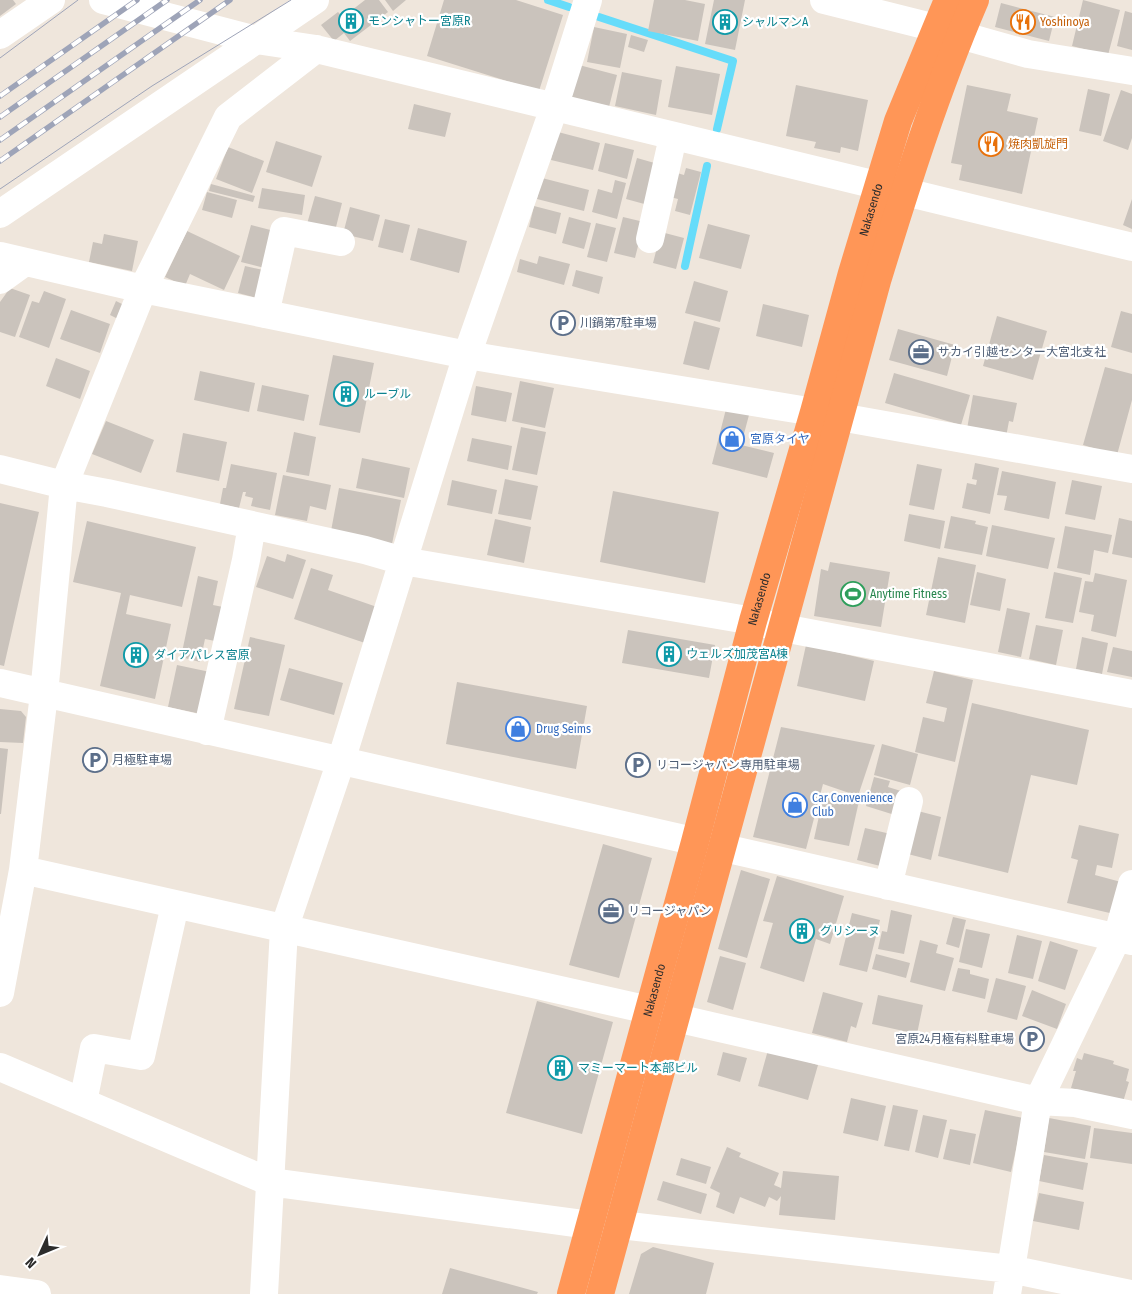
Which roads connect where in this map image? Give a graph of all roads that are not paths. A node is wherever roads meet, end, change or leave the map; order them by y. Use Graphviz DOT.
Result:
graph roads {
  1 [pos="51,0"];
  2 [pos="103,0"];
  3 [pos="315,0"];
  4 [pos="588,0"];
  5 [pos="824,0"];
  6 [pos="948,0"];
  7 [pos="975,0"];
  8 [pos="948,32"];
  9 [pos="0,35"];
  10 [pos="256,40"];
  11 [pos="316,49"];
  12 [pos="1132,71"];
  13 [pos="554,108"];
  14 [pos="673,137"];
  15 [pos="891,190"];
  16 [pos="0,214"];
  17 [pos="650,239"];
  18 [pos="341,242"];
  19 [pos="1132,248"];
  20 [pos="12,259"];
  21 [pos="0,280"];
  22 [pos="143,290"];
  23 [pos="265,314"];
  24 [pos="467,355"];
  25 [pos="814,412"];
  26 [pos="840,417"];
  27 [pos="1132,468"];
  28 [pos="0,469"];
  29 [pos="64,485"];
  30 [pos="252,525"];
  31 [pos="403,561"];
  32 [pos="753,621"];
  33 [pos="782,628"];
  34 [pos="0,683"];
  35 [pos="44,694"];
  36 [pos="1132,694"];
  37 [pos="207,731"];
  38 [pos="341,761"];
  39 [pos="909,802"];
  40 [pos="695,842"];
  41 [pos="722,848"];
  42 [pos="23,870"];
  43 [pos="1132,884"];
  44 [pos="888,886"];
  45 [pos="175,905"];
  46 [pos="284,929"];
  47 [pos="1125,939"];
  48 [pos="0,993"];
  49 [pos="649,1010"];
  50 [pos="676,1018"];
  51 [pos="0,1067"];
  52 [pos="1038,1101"];
  53 [pos="83,1102"];
  54 [pos="1132,1116"];
  55 [pos="270,1182"];
  56 [pos="590,1225"];
  57 [pos="620,1225"];
  58 [pos="1008,1282"];
  59 [pos="0,1289"];
  60 [pos="37,1294"];
  61 [pos="264,1294"];
  62 [pos="571,1294"];
  63 [pos="600,1294"];
  64 [pos="1130,1294"];
  1 -- 9 [label="street"];
  2 -- 10 [label="street"];
  3 -- 10 [label="street"];
  4 -- 13 [label="street"];
  5 -- 8 [label="street"];
  6 -- 8 [label="highway, Nakasendo"];
  7 -- 8 [label="highway, Nakasendo"];
  8 -- 12 [label="street"];
  8 -- 15 [label="highway, Nakasendo"];
  10 -- 11 [label="street"];
  10 -- 16 [label="street"];
  11 -- 13 [label="street"];
  11 -- 22 [label="street"];
  13 -- 14 [label="street"];
  13 -- 24 [label="street"];
  14 -- 15 [label="street"];
  14 -- 17 [label="street"];
  15 -- 19 [label="street"];
  15 -- 25 [label="highway, Nakasendo"];
  15 -- 26 [label="highway, Nakasendo"];
  18 -- 23 [label="street"];
  20 -- 21 [label="street"];
  20 -- 22 [label="street"];
  22 -- 23 [label="street"];
  22 -- 29 [label="street"];
  23 -- 24 [label="street"];
  24 -- 25 [label="street"];
  24 -- 31 [label="street"];
  25 -- 32 [label="highway, Nakasendo"];
  26 -- 27 [label="street"];
  26 -- 33 [label="highway, Nakasendo"];
  28 -- 29 [label="street"];
  29 -- 30 [label="street"];
  29 -- 35 [label="street"];
  30 -- 31 [label="street"];
  30 -- 37 [label="street"];
  31 -- 32 [label="street"];
  31 -- 38 [label="street"];
  32 -- 33 [label="street"];
  32 -- 40 [label="highway, Nakasendo"];
  33 -- 36 [label="street"];
  33 -- 41 [label="highway, Nakasendo"];
  34 -- 35 [label="street"];
  35 -- 37 [label="street"];
  35 -- 42 [label="street"];
  37 -- 38 [label="street"];
  38 -- 40 [label="street"];
  38 -- 46 [label="street"];
  39 -- 44 [label="street"];
  40 -- 41 [label="street"];
  40 -- 49 [label="highway, Nakasendo"];
  41 -- 44 [label="street"];
  41 -- 50 [label="highway, Nakasendo"];
  42 -- 45 [label="street"];
  42 -- 48 [label="street"];
  43 -- 47 [label="street"];
  44 -- 47 [label="street"];
  45 -- 46 [label="street"];
  45 -- 53 [label="street"];
  46 -- 49 [label="street"];
  46 -- 55 [label="street"];
  47 -- 52 [label="street"];
  49 -- 56 [label="highway, Nakasendo"];
  50 -- 52 [label="street"];
  50 -- 57 [label="highway, Nakasendo"];
  51 -- 53 [label="street"];
  52 -- 54 [label="street"];
  52 -- 58 [label="street"];
  53 -- 55 [label="street"];
  55 -- 56 [label="street"];
  55 -- 61 [label="street"];
  56 -- 62 [label="highway, Nakasendo"];
  57 -- 58 [label="street"];
  57 -- 63 [label="highway, Nakasendo"];
  58 -- 64 [label="street"];
  59 -- 60 [label="street"];
}
